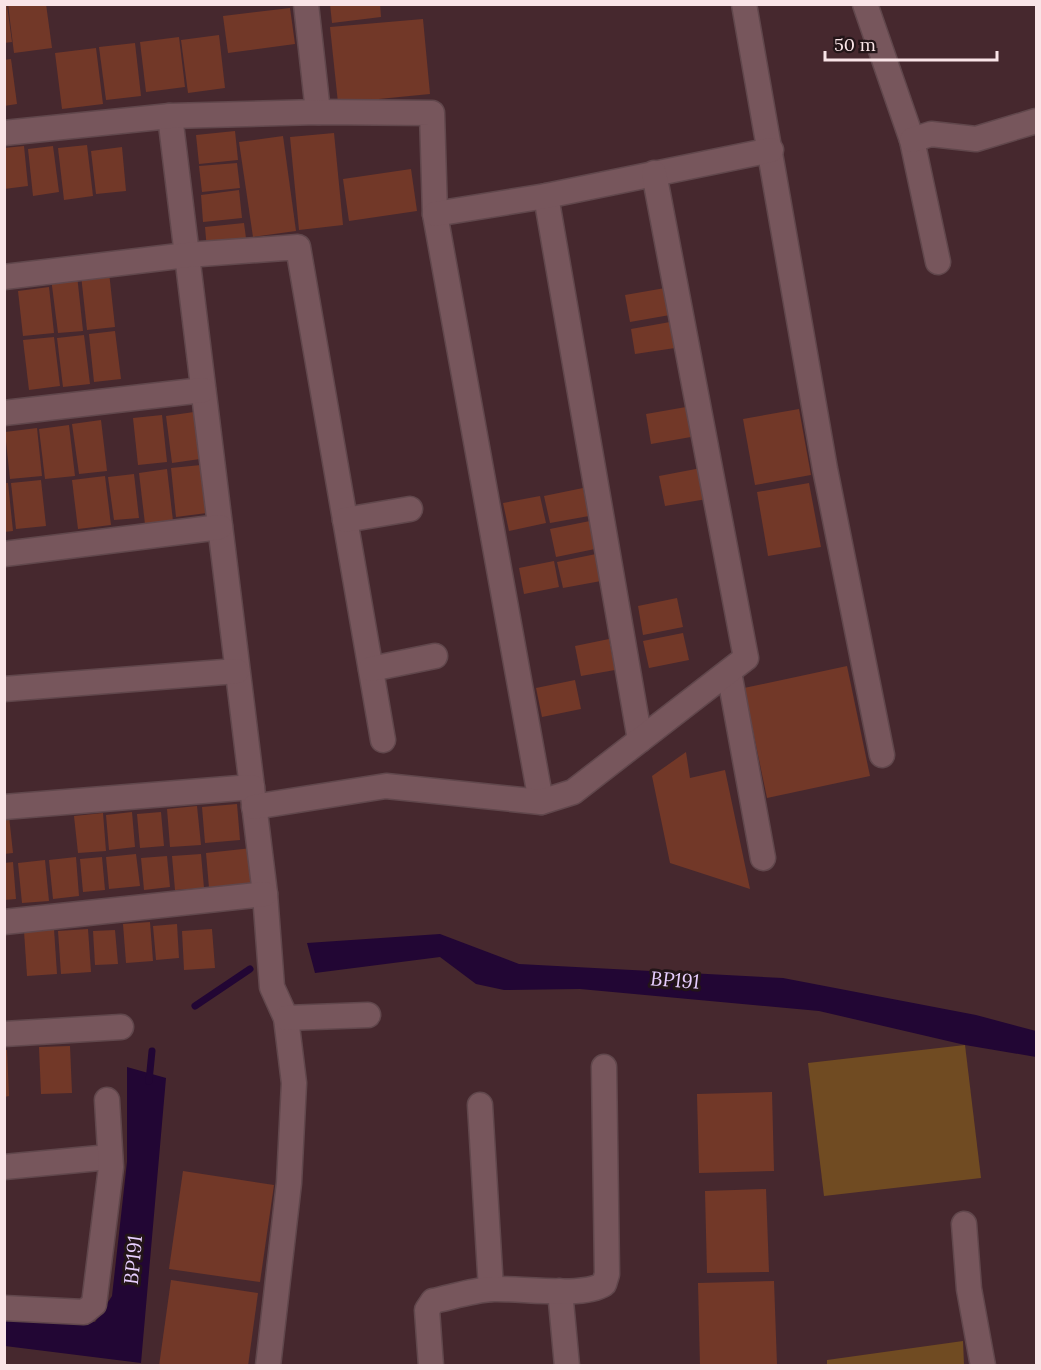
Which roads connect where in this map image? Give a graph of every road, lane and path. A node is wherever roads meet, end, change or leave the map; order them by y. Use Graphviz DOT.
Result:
graph roads {
  1 [pos="306,4"];
  2 [pos="744,4"];
  3 [pos="865,4"];
  4 [pos="318,112"];
  5 [pos="170,116"];
  6 [pos="1036,121"];
  7 [pos="4,133"];
  8 [pos="912,140"];
  9 [pos="771,150"];
  10 [pos="654,173"];
  11 [pos="546,196"];
  12 [pos="435,214"];
  13 [pos="187,255"];
  14 [pos="938,262"];
  15 [pos="4,277"];
  16 [pos="203,390"];
  17 [pos="4,413"];
  18 [pos="410,508"];
  19 [pos="345,520"];
  20 [pos="220,527"];
  21 [pos="4,554"];
  22 [pos="435,656"];
  23 [pos="371,669"];
  24 [pos="237,671"];
  25 [pos="729,672"];
  26 [pos="4,689"];
  27 [pos="384,740"];
  28 [pos="640,740"];
  29 [pos="882,755"];
  30 [pos="253,797"];
  31 [pos="541,802"];
  32 [pos="4,807"];
  33 [pos="763,858"];
  34 [pos="265,894"];
  35 [pos="4,922"];
  36 [pos="368,1015"];
  37 [pos="286,1018"];
  38 [pos="122,1028"];
  39 [pos="4,1034"];
  40 [pos="604,1067"];
  41 [pos="107,1100"];
  42 [pos="480,1105"];
  43 [pos="110,1157"];
  44 [pos="4,1167"];
  45 [pos="964,1224"];
  46 [pos="491,1289"];
  47 [pos="560,1291"];
  48 [pos="4,1308"];
  49 [pos="268,1365"];
  50 [pos="431,1365"];
  51 [pos="567,1365"];
  52 [pos="983,1365"];
  1 -- 4 [label="street"];
  2 -- 9 [label="street"];
  3 -- 8 [label="street"];
  4 -- 5 [label="street"];
  4 -- 12 [label="street"];
  5 -- 7 [label="street"];
  5 -- 13 [label="street"];
  6 -- 8 [label="street"];
  8 -- 14 [label="street"];
  9 -- 10 [label="street"];
  9 -- 29 [label="street"];
  10 -- 11 [label="street"];
  10 -- 25 [label="street"];
  11 -- 12 [label="street"];
  11 -- 28 [label="street"];
  12 -- 31 [label="street"];
  13 -- 15 [label="street"];
  13 -- 16 [label="street"];
  13 -- 19 [label="street"];
  16 -- 17 [label="street"];
  16 -- 20 [label="street"];
  18 -- 19 [label="street"];
  19 -- 23 [label="street"];
  20 -- 21 [label="street"];
  20 -- 24 [label="street"];
  22 -- 23 [label="street"];
  23 -- 27 [label="street"];
  24 -- 26 [label="street"];
  24 -- 30 [label="street"];
  25 -- 28 [label="street"];
  25 -- 33 [label="street"];
  28 -- 31 [label="street"];
  30 -- 31 [label="street"];
  30 -- 32 [label="street"];
  30 -- 34 [label="street"];
  34 -- 35 [label="street"];
  34 -- 37 [label="street"];
  36 -- 37 [label="street"];
  37 -- 49 [label="street"];
  38 -- 39 [label="street"];
  40 -- 47 [label="street"];
  41 -- 43 [label="street"];
  42 -- 46 [label="street"];
  43 -- 44 [label="street"];
  43 -- 48 [label="street"];
  45 -- 52 [label="street"];
  46 -- 47 [label="street"];
  46 -- 50 [label="street"];
  47 -- 51 [label="street"];
}
